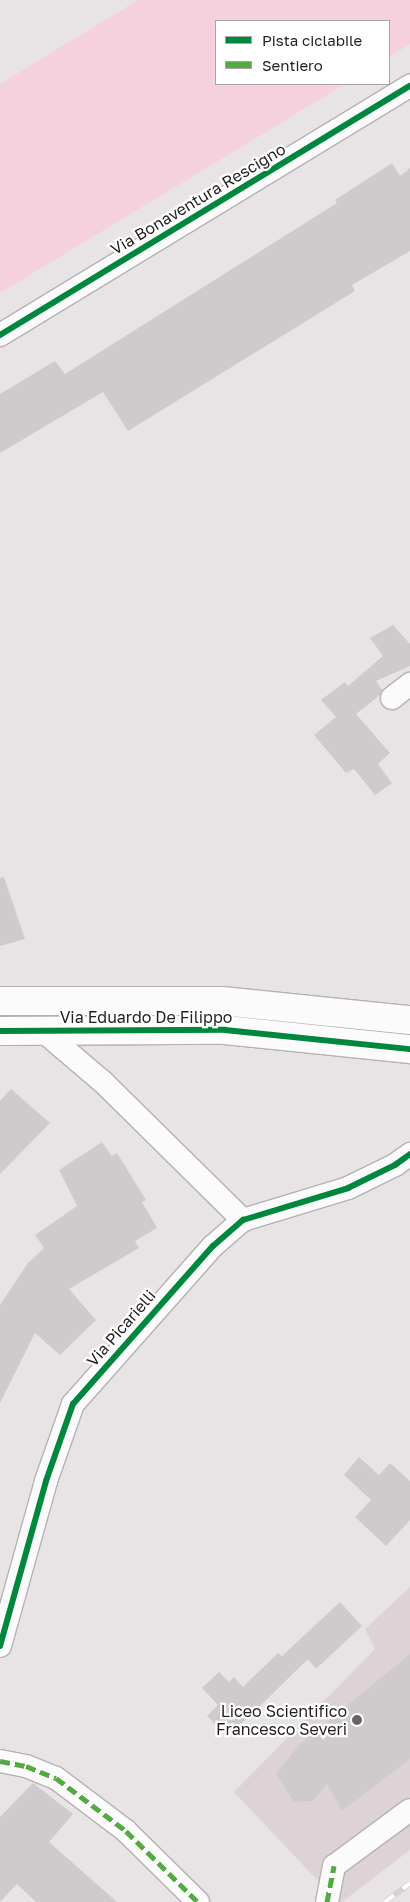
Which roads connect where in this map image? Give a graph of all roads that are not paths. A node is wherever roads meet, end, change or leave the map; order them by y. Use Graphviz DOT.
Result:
graph roads {
  1 [pos="410,86"];
  2 [pos="0,335"];
  3 [pos="410,684"];
  4 [pos="392,698"];
  5 [pos="0,1001"];
  6 [pos="410,1020"];
  7 [pos="0,1031"];
  8 [pos="43,1031"];
  9 [pos="410,1050"];
  10 [pos="410,1154"];
  11 [pos="243,1220"];
  12 [pos="0,1646"];
  13 [pos="0,1761"];
  14 [pos="410,1810"];
  15 [pos="198,1902"];
  16 [pos="327,1902"];
  1 -- 2 [label="street, Via Bonaventura Rescigno"];
  3 -- 4 [label="street"];
  5 -- 6 [label="street, Via Eduardo De Filippo"];
  7 -- 8 [label="street, Via Eduardo De Filippo"];
  8 -- 9 [label="street, Via Eduardo De Filippo"];
  8 -- 11 [label="street"];
  10 -- 11 [label="street, Via Picarielli"];
  11 -- 12 [label="street, Via Picarielli"];
  13 -- 15 [label="street"];
  14 -- 16 [label="street"];
}
